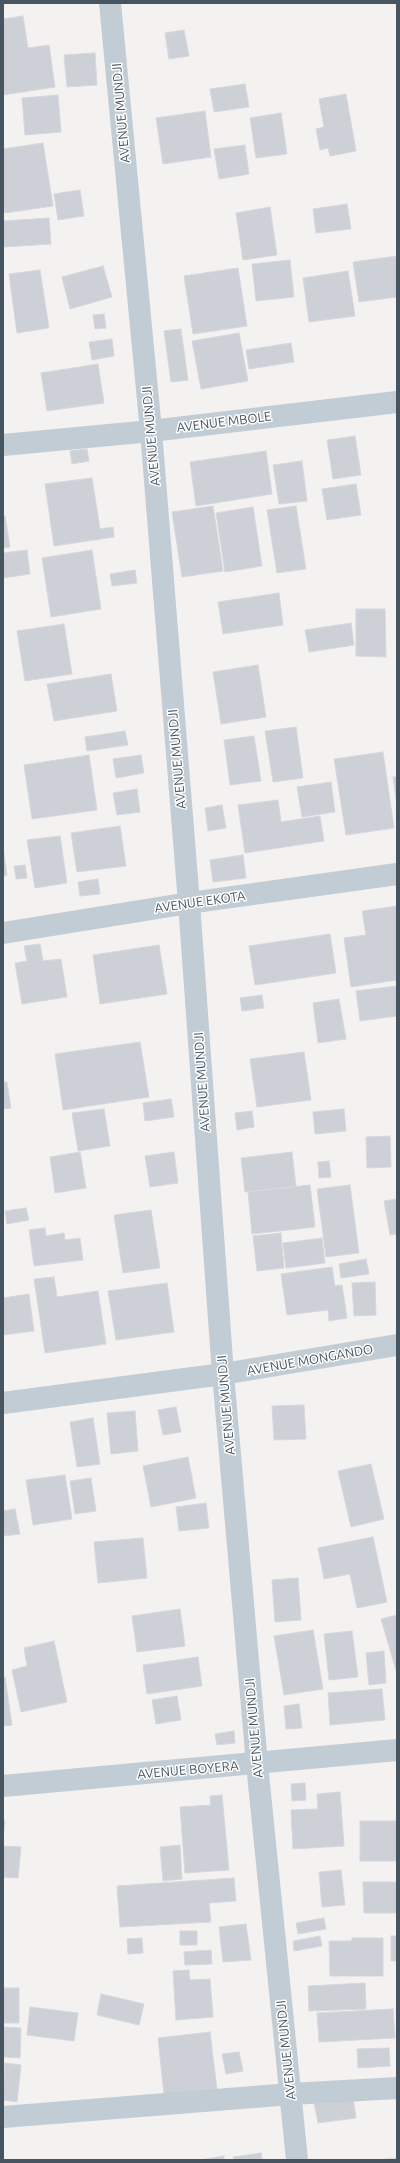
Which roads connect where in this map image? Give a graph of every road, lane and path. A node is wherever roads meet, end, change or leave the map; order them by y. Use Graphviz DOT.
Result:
graph roads {
  1 [pos="110,3"];
  2 [pos="397,402"];
  3 [pos="151,430"];
  4 [pos="3,445"];
  5 [pos="397,874"];
  6 [pos="189,903"];
  7 [pos="3,933"];
  8 [pos="397,1345"];
  9 [pos="223,1374"];
  10 [pos="3,1402"];
  11 [pos="397,1750"];
  12 [pos="258,1764"];
  13 [pos="3,1786"];
  14 [pos="397,2088"];
  15 [pos="291,2094"];
  16 [pos="3,2117"];
  17 [pos="297,2160"];
  1 -- 3 [label="street, AVENUE MUNDJI"];
  2 -- 3 [label="street, AVENUE MBOLE"];
  3 -- 4 [label="street, AVENUE MBOLE"];
  3 -- 6 [label="street, AVENUE MUNDJI"];
  5 -- 6 [label="street, AVENUE EKOTA"];
  6 -- 7 [label="street, AVENUE EKOTA"];
  6 -- 9 [label="street, AVENUE MUNDJI"];
  8 -- 9 [label="street, AVENUE MONGANDO"];
  9 -- 10 [label="street, AVENUE MONGANDO"];
  9 -- 12 [label="street, AVENUE MUNDJI"];
  11 -- 12 [label="street, AVENUE BOYERA"];
  12 -- 13 [label="street, AVENUE BOYERA"];
  12 -- 15 [label="street, AVENUE MUNDJI"];
  14 -- 15 [label="street"];
  15 -- 16 [label="street"];
  15 -- 17 [label="street, AVENUE MUNDJI"];
}
